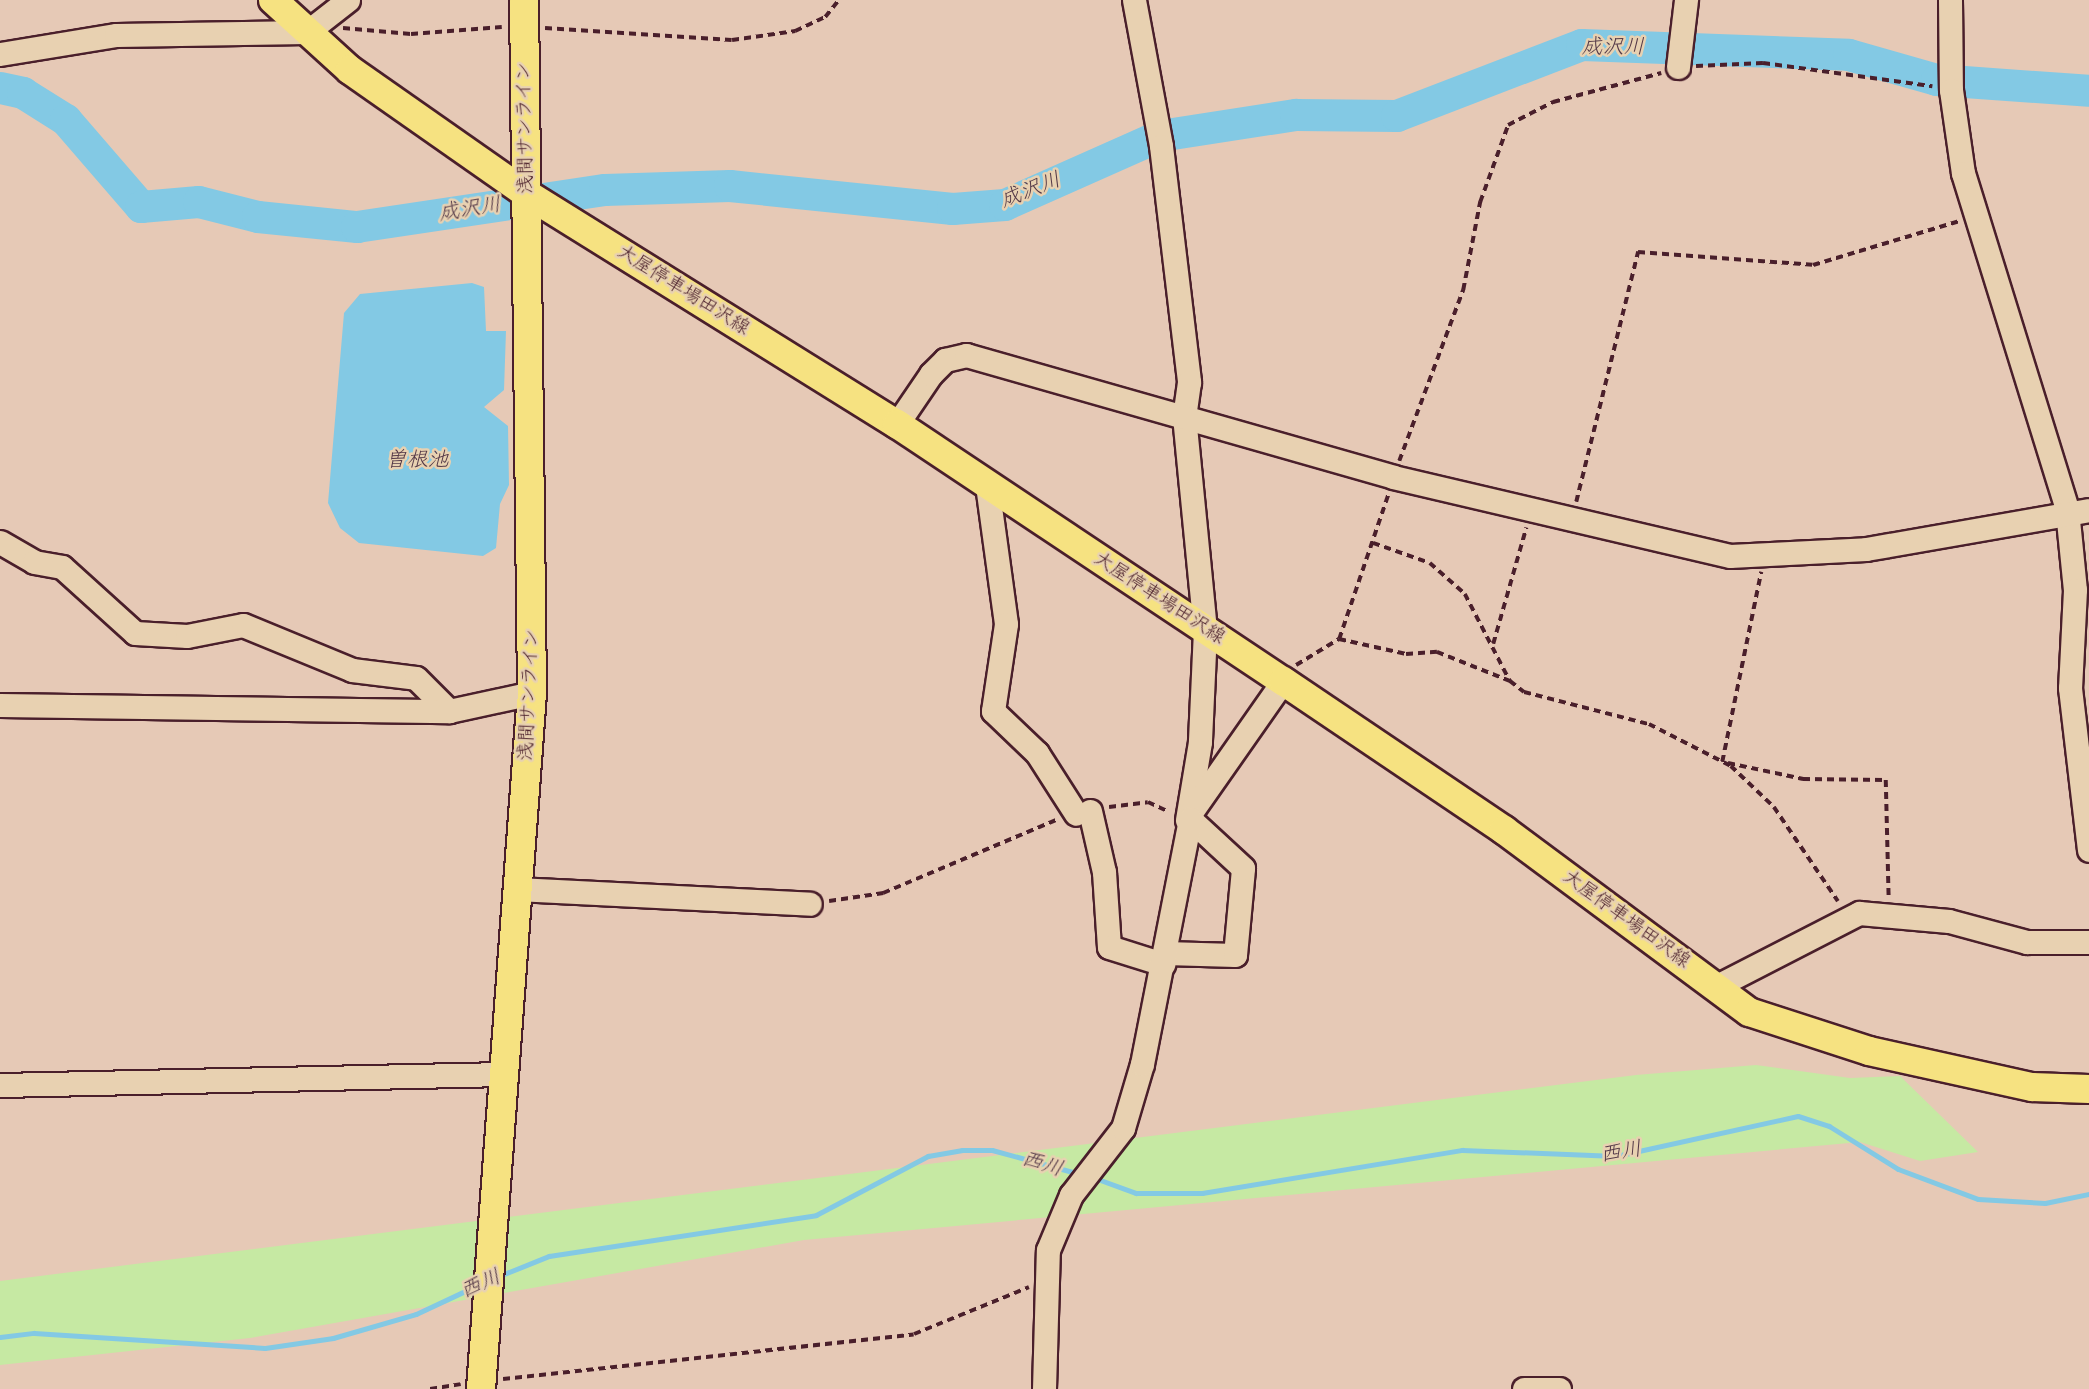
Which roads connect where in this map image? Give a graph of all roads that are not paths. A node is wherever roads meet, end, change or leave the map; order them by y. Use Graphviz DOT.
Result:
graph roads {
  1 [pos="273,0"];
  2 [pos="348,0"];
  3 [pos="524,0"];
  4 [pos="1134,0"];
  5 [pos="1686,0"];
  6 [pos="1950,0"];
  7 [pos="307,32"];
  8 [pos="0,54"];
  9 [pos="1680,58"];
  10 [pos="536,206"];
  11 [pos="1184,416"];
  12 [pos="897,424"];
  13 [pos="987,485"];
  14 [pos="2078,510"];
  15 [pos="0,542"];
  16 [pos="1205,630"];
  17 [pos="1283,681"];
  18 [pos="532,693"];
  19 [pos="0,705"];
  20 [pos="449,711"];
  21 [pos="1188,819"];
  22 [pos="2089,850"];
  23 [pos="518,889"];
  24 [pos="810,904"];
  25 [pos="2089,942"];
  26 [pos="1164,958"];
  27 [pos="1717,986"];
  28 [pos="503,1074"];
  29 [pos="0,1085"];
  30 [pos="2089,1089"];
  31 [pos="481,1385"];
  32 [pos="1044,1389"];
  33 [pos="1524,1389"];
  34 [pos="1539,1389"];
  35 [pos="1559,1389"];
  1 -- 7 [label="main road, 大屋停車場田沢線"];
  2 -- 7 [label="street"];
  3 -- 10 [label="main road, 浅間サンライン"];
  4 -- 11 [label="street"];
  5 -- 9 [label="street"];
  6 -- 14 [label="street"];
  7 -- 8 [label="street"];
  7 -- 10 [label="main road, 大屋停車場田沢線"];
  10 -- 12 [label="main road, 大屋停車場田沢線"];
  10 -- 18 [label="main road, 浅間サンライン"];
  11 -- 12 [label="street"];
  11 -- 14 [label="street"];
  11 -- 16 [label="street"];
  12 -- 13 [label="main road, 大屋停車場田沢線"];
  13 -- 16 [label="main road, 大屋停車場田沢線"];
  13 -- 26 [label="street"];
  14 -- 22 [label="street"];
  15 -- 20 [label="street"];
  16 -- 17 [label="main road, 大屋停車場田沢線"];
  16 -- 21 [label="street"];
  17 -- 21 [label="street"];
  17 -- 27 [label="main road, 大屋停車場田沢線"];
  18 -- 20 [label="street"];
  18 -- 23 [label="main road, 浅間サンライン"];
  19 -- 20 [label="street"];
  21 -- 26 [label="street"];
  21 -- 26 [label="street"];
  23 -- 24 [label="street"];
  23 -- 28 [label="main road, 浅間サンライン"];
  25 -- 27 [label="street"];
  26 -- 32 [label="street"];
  27 -- 30 [label="main road, 大屋停車場田沢線"];
  28 -- 29 [label="street"];
  28 -- 31 [label="main road, 浅間サンライン"];
  33 -- 34 [label="street"];
  34 -- 35 [label="street"];
}
